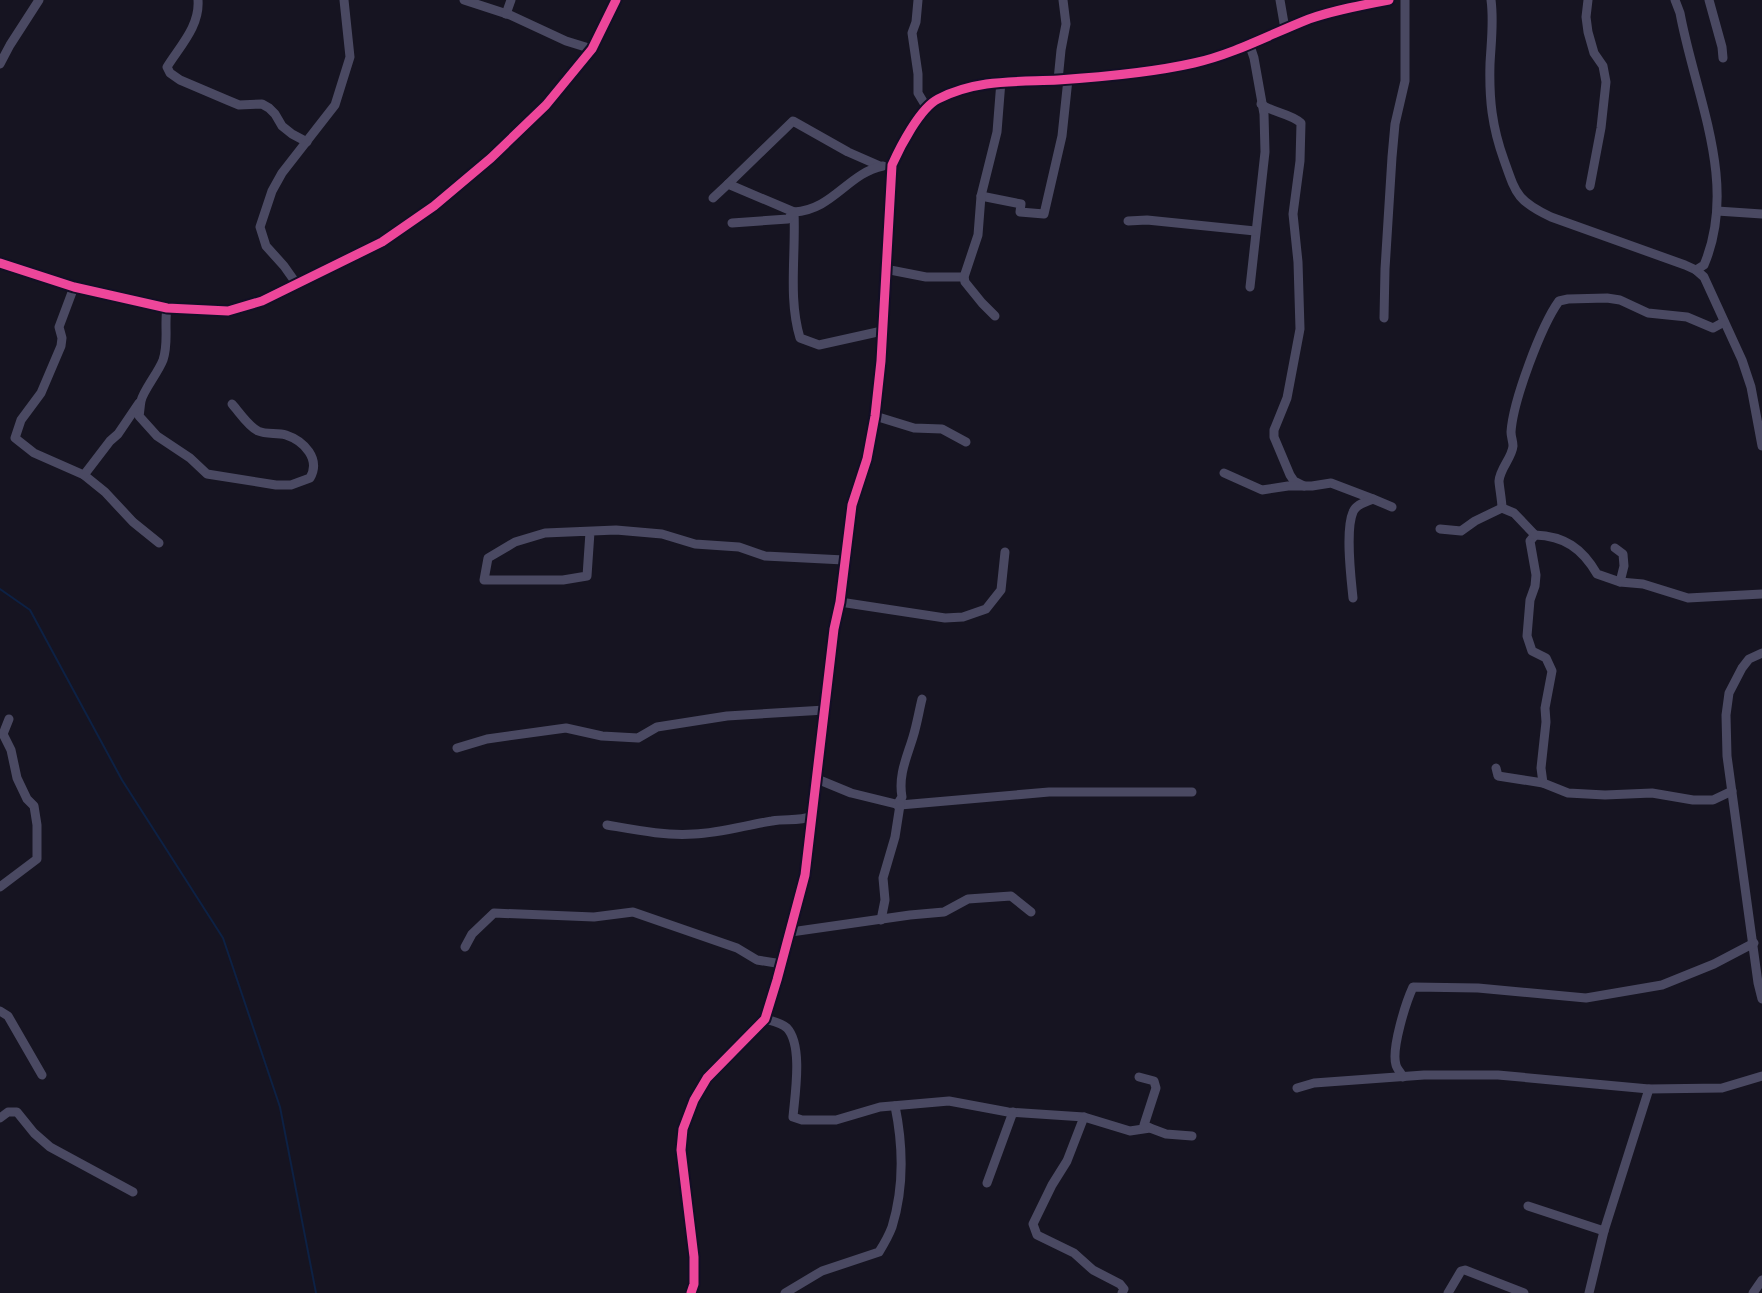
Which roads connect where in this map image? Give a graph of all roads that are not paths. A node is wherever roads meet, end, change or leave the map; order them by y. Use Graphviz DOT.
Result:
graph roads {
  1 [pos="39,0"];
  2 [pos="198,0"];
  3 [pos="344,0"];
  4 [pos="464,0"];
  5 [pos="511,0"];
  6 [pos="616,0"];
  7 [pos="918,0"];
  8 [pos="1063,0"];
  9 [pos="1280,0"];
  10 [pos="1389,0"];
  11 [pos="1405,0"];
  12 [pos="1491,0"];
  13 [pos="1588,0"];
  14 [pos="1675,0"];
  15 [pos="1708,0"];
  16 [pos="506,14"];
  17 [pos="1285,29"];
  18 [pos="1249,43"];
  19 [pos="592,49"];
  20 [pos="1723,58"];
  21 [pos="0,64"];
  22 [pos="1063,79"];
  23 [pos="1001,81"];
  24 [pos="1261,104"];
  25 [pos="927,108"];
  26 [pos="307,142"];
  27 [pos="892,165"];
  28 [pos="880,166"];
  29 [pos="728,184"];
  30 [pos="1590,186"];
  31 [pos="981,196"];
  32 [pos="713,198"];
  33 [pos="794,212"];
  34 [pos="1717,212"];
  35 [pos="1762,214"];
  36 [pos="1128,221"];
  37 [pos="732,223"];
  38 [pos="1255,231"];
  39 [pos="0,263"];
  40 [pos="885,269"];
  41 [pos="1696,270"];
  42 [pos="964,277"];
  43 [pos="296,283"];
  44 [pos="74,286"];
  45 [pos="1250,288"];
  46 [pos="167,308"];
  47 [pos="995,316"];
  48 [pos="1384,318"];
  49 [pos="1724,322"];
  50 [pos="882,332"];
  51 [pos="141,399"];
  52 [pos="232,404"];
  53 [pos="875,416"];
  54 [pos="966,442"];
  55 [pos="1762,446"];
  56 [pos="1224,473"];
  57 [pos="84,475"];
  58 [pos="1304,486"];
  59 [pos="1373,499"];
  60 [pos="1392,507"];
  61 [pos="1502,508"];
  62 [pos="1440,529"];
  63 [pos="590,532"];
  64 [pos="1535,535"];
  65 [pos="159,543"];
  66 [pos="1615,548"];
  67 [pos="1005,552"];
  68 [pos="844,560"];
  69 [pos="1620,582"];
  70 [pos="1762,594"];
  71 [pos="1353,598"];
  72 [pos="840,602"];
  73 [pos="1762,652"];
  74 [pos="922,699"];
  75 [pos="825,710"];
  76 [pos="9,719"];
  77 [pos="457,748"];
  78 [pos="1496,768"];
  79 [pos="817,779"];
  80 [pos="1543,783"];
  81 [pos="1732,791"];
  82 [pos="1192,792"];
  83 [pos="898,805"];
  84 [pos="812,816"];
  85 [pos="607,825"];
  86 [pos="0,887"];
  87 [pos="1031,912"];
  88 [pos="881,920"];
  89 [pos="790,932"];
  90 [pos="1754,943"];
  91 [pos="465,946"];
  92 [pos="782,964"];
  93 [pos="1762,999"];
  94 [pos="0,1011"];
  95 [pos="765,1019"];
  96 [pos="42,1075"];
  97 [pos="1762,1076"];
  98 [pos="1139,1077"];
  99 [pos="1403,1077"];
  100 [pos="1297,1088"];
  101 [pos="1649,1089"];
  102 [pos="895,1106"];
  103 [pos="1013,1112"];
  104 [pos="1084,1117"];
  105 [pos="0,1118"];
  106 [pos="1150,1128"];
  107 [pos="1192,1136"];
  108 [pos="987,1183"];
  109 [pos="133,1192"];
  110 [pos="1528,1206"];
  111 [pos="1605,1231"];
  112 [pos="1762,1280"];
  113 [pos="691,1293"];
  114 [pos="784,1293"];
  115 [pos="1122,1293"];
  116 [pos="1448,1293"];
  117 [pos="1524,1293"];
  118 [pos="1589,1293"];
  119 [pos="1753,1293"];
  1 -- 21 [label="street"];
  2 -- 26 [label="street"];
  3 -- 26 [label="street"];
  4 -- 16 [label="street"];
  5 -- 16 [label="street"];
  6 -- 19 [label="street"];
  7 -- 25 [label="street"];
  8 -- 22 [label="street"];
  9 -- 17 [label="street"];
  10 -- 17 [label="street"];
  11 -- 48 [label="street"];
  12 -- 41 [label="street"];
  13 -- 30 [label="street"];
  14 -- 34 [label="street"];
  15 -- 20 [label="street"];
  16 -- 19 [label="street"];
  17 -- 18 [label="street"];
  18 -- 22 [label="street"];
  18 -- 24 [label="street"];
  19 -- 43 [label="street"];
  22 -- 23 [label="street"];
  22 -- 31 [label="street"];
  23 -- 25 [label="street"];
  23 -- 31 [label="street"];
  24 -- 38 [label="street"];
  24 -- 58 [label="street"];
  25 -- 27 [label="street"];
  26 -- 43 [label="street"];
  27 -- 28 [label="street"];
  27 -- 40 [label="street"];
  28 -- 29 [label="street"];
  28 -- 33 [label="street"];
  29 -- 32 [label="street"];
  29 -- 33 [label="street"];
  31 -- 42 [label="street"];
  33 -- 37 [label="street"];
  33 -- 50 [label="street"];
  34 -- 35 [label="street"];
  34 -- 41 [label="street"];
  36 -- 38 [label="street"];
  38 -- 45 [label="street"];
  39 -- 44 [label="street"];
  40 -- 42 [label="street"];
  40 -- 50 [label="street"];
  41 -- 49 [label="street"];
  42 -- 47 [label="street"];
  43 -- 46 [label="street"];
  44 -- 46 [label="street"];
  44 -- 57 [label="street"];
  46 -- 51 [label="street"];
  49 -- 55 [label="street"];
  49 -- 61 [label="street"];
  50 -- 53 [label="street"];
  51 -- 52 [label="street"];
  51 -- 57 [label="street"];
  53 -- 54 [label="street"];
  53 -- 68 [label="street"];
  56 -- 58 [label="street"];
  57 -- 65 [label="street"];
  58 -- 59 [label="street"];
  59 -- 60 [label="street"];
  59 -- 71 [label="street"];
  61 -- 62 [label="street"];
  61 -- 64 [label="street"];
  63 -- 63 [label="street"];
  63 -- 68 [label="street"];
  64 -- 69 [label="street"];
  64 -- 80 [label="street"];
  66 -- 69 [label="street"];
  67 -- 72 [label="street"];
  68 -- 72 [label="street"];
  69 -- 70 [label="street"];
  72 -- 75 [label="street"];
  73 -- 81 [label="street"];
  74 -- 83 [label="street"];
  75 -- 77 [label="street"];
  75 -- 79 [label="street"];
  76 -- 86 [label="street"];
  78 -- 80 [label="street"];
  79 -- 83 [label="street"];
  79 -- 84 [label="street"];
  80 -- 81 [label="street"];
  81 -- 90 [label="street"];
  82 -- 83 [label="street"];
  83 -- 88 [label="street"];
  84 -- 85 [label="street"];
  84 -- 89 [label="street"];
  87 -- 88 [label="street"];
  88 -- 89 [label="street"];
  89 -- 92 [label="street"];
  90 -- 93 [label="street"];
  90 -- 99 [label="street"];
  91 -- 92 [label="street"];
  92 -- 95 [label="street"];
  94 -- 96 [label="street"];
  95 -- 102 [label="street"];
  95 -- 113 [label="street"];
  97 -- 101 [label="street"];
  98 -- 106 [label="street"];
  99 -- 100 [label="street"];
  99 -- 101 [label="street"];
  101 -- 111 [label="street"];
  102 -- 103 [label="street"];
  102 -- 114 [label="street"];
  103 -- 104 [label="street"];
  103 -- 108 [label="street"];
  104 -- 106 [label="street"];
  104 -- 115 [label="street"];
  105 -- 109 [label="street"];
  106 -- 107 [label="street"];
  110 -- 111 [label="street"];
  111 -- 118 [label="street"];
  112 -- 119 [label="street"];
  116 -- 117 [label="street"];
}
